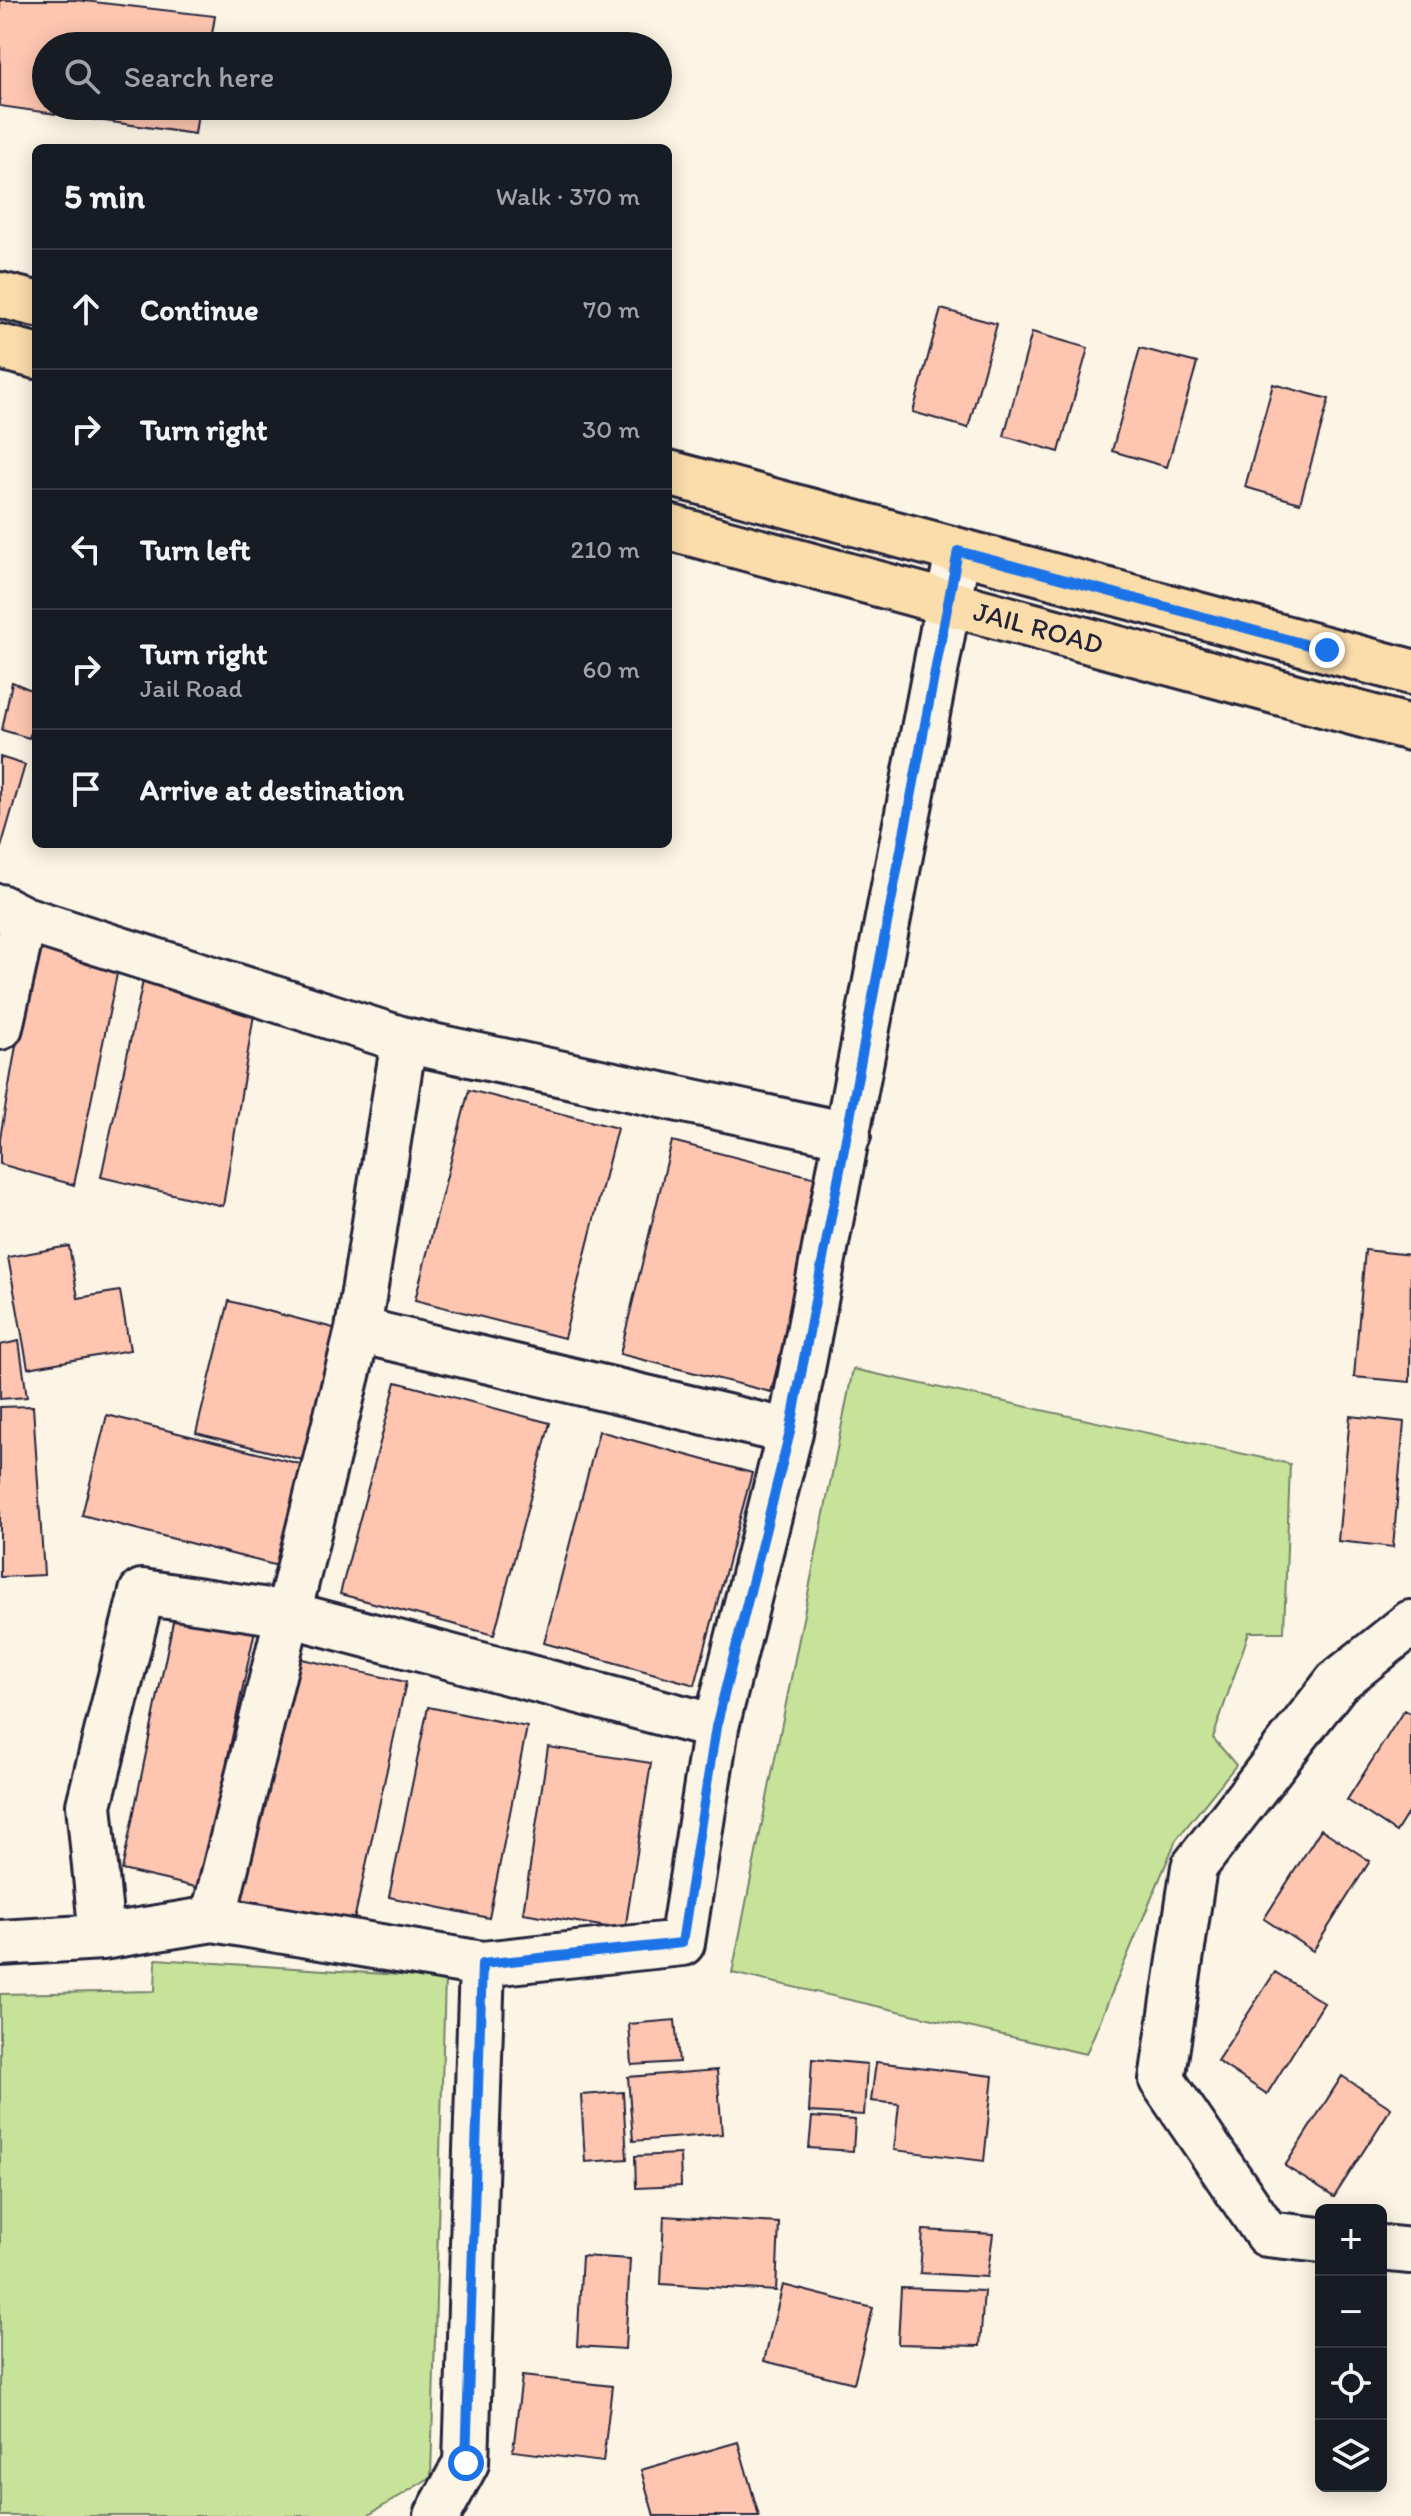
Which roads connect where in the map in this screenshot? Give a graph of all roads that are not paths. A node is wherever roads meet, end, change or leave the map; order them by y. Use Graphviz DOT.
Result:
graph roads {
  1 [pos="0,295"];
  2 [pos="32,303"];
  3 [pos="0,347"];
  4 [pos="32,355"];
  5 [pos="672,474"];
  6 [pos="672,528"];
  7 [pos="958,551"];
  8 [pos="948,603"];
  9 [pos="1411,672"];
  10 [pos="1411,728"];
  11 [pos="12,913"];
  12 [pos="0,1027"];
  13 [pos="404,1040"];
  14 [pos="848,1135"];
  15 [pos="358,1330"];
  16 [pos="790,1432"];
  17 [pos="288,1614"];
  18 [pos="1411,1623"];
  19 [pos="716,1727"];
  20 [pos="213,1919"];
  21 [pos="102,1937"];
  22 [pos="0,1943"];
  23 [pos="482,1964"];
  24 [pos="1315,2239"];
  25 [pos="1387,2249"];
  26 [pos="1411,2251"];
  27 [pos="437,2516"];
  1 -- 2 [label="main road"];
  3 -- 4 [label="main road"];
  5 -- 7 [label="main road, JAIL ROAD"];
  6 -- 8 [label="main road, JAIL ROAD"];
  7 -- 8 [label="street"];
  7 -- 9 [label="main road, JAIL ROAD"];
  8 -- 10 [label="main road, JAIL ROAD"];
  8 -- 14 [label="street"];
  11 -- 12 [label="street"];
  11 -- 13 [label="street"];
  13 -- 14 [label="street"];
  13 -- 15 [label="street"];
  14 -- 16 [label="street"];
  15 -- 16 [label="street"];
  15 -- 17 [label="street"];
  16 -- 19 [label="street"];
  17 -- 19 [label="street"];
  17 -- 20 [label="street"];
  17 -- 21 [label="street"];
  18 -- 24 [label="street"];
  19 -- 23 [label="street"];
  20 -- 21 [label="street"];
  20 -- 23 [label="street"];
  21 -- 22 [label="street"];
  23 -- 27 [label="street"];
  25 -- 26 [label="street"];
}
